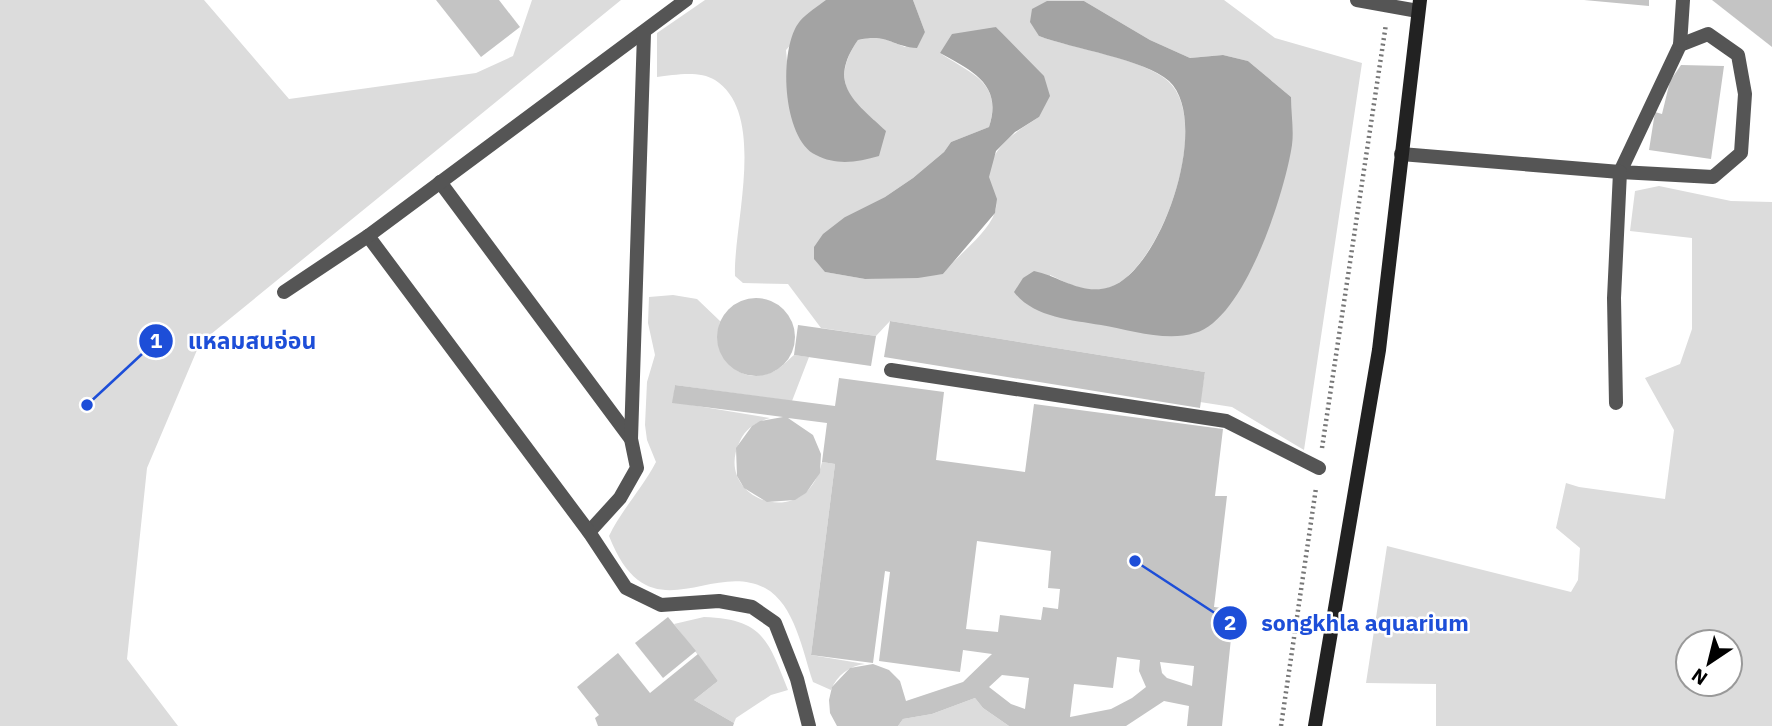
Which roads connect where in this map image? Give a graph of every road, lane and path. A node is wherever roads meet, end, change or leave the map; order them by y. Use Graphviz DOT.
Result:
graph roads {
  1 [pos="686,0"];
  2 [pos="1357,0"];
  3 [pos="1683,0"];
  4 [pos="1388,6"];
  5 [pos="1419,6"];
  6 [pos="644,33"];
  7 [pos="1680,45"];
  8 [pos="1401,154"];
  9 [pos="1620,172"];
  10 [pos="440,182"];
  11 [pos="368,236"];
  12 [pos="284,292"];
  13 [pos="891,370"];
  14 [pos="1616,403"];
  15 [pos="631,439"];
  16 [pos="1319,468"];
  17 [pos="589,532"];
  18 [pos="809,726"];
  19 [pos="1281,726"];
  20 [pos="1315,726"];
  1 -- 6 [label="lane"];
  2 -- 4 [label="lane"];
  3 -- 7 [label="lane"];
  4 -- 5 [label="lane"];
  4 -- 16 [label="path"];
  5 -- 8 [label="street"];
  6 -- 10 [label="lane"];
  6 -- 15 [label="lane"];
  7 -- 9 [label="lane"];
  7 -- 9 [label="lane"];
  8 -- 9 [label="lane"];
  8 -- 20 [label="street"];
  9 -- 14 [label="lane"];
  10 -- 11 [label="lane"];
  10 -- 15 [label="lane"];
  11 -- 12 [label="lane"];
  11 -- 17 [label="lane"];
  13 -- 16 [label="lane"];
  15 -- 17 [label="lane"];
  16 -- 19 [label="path"];
  17 -- 18 [label="lane"];
}
